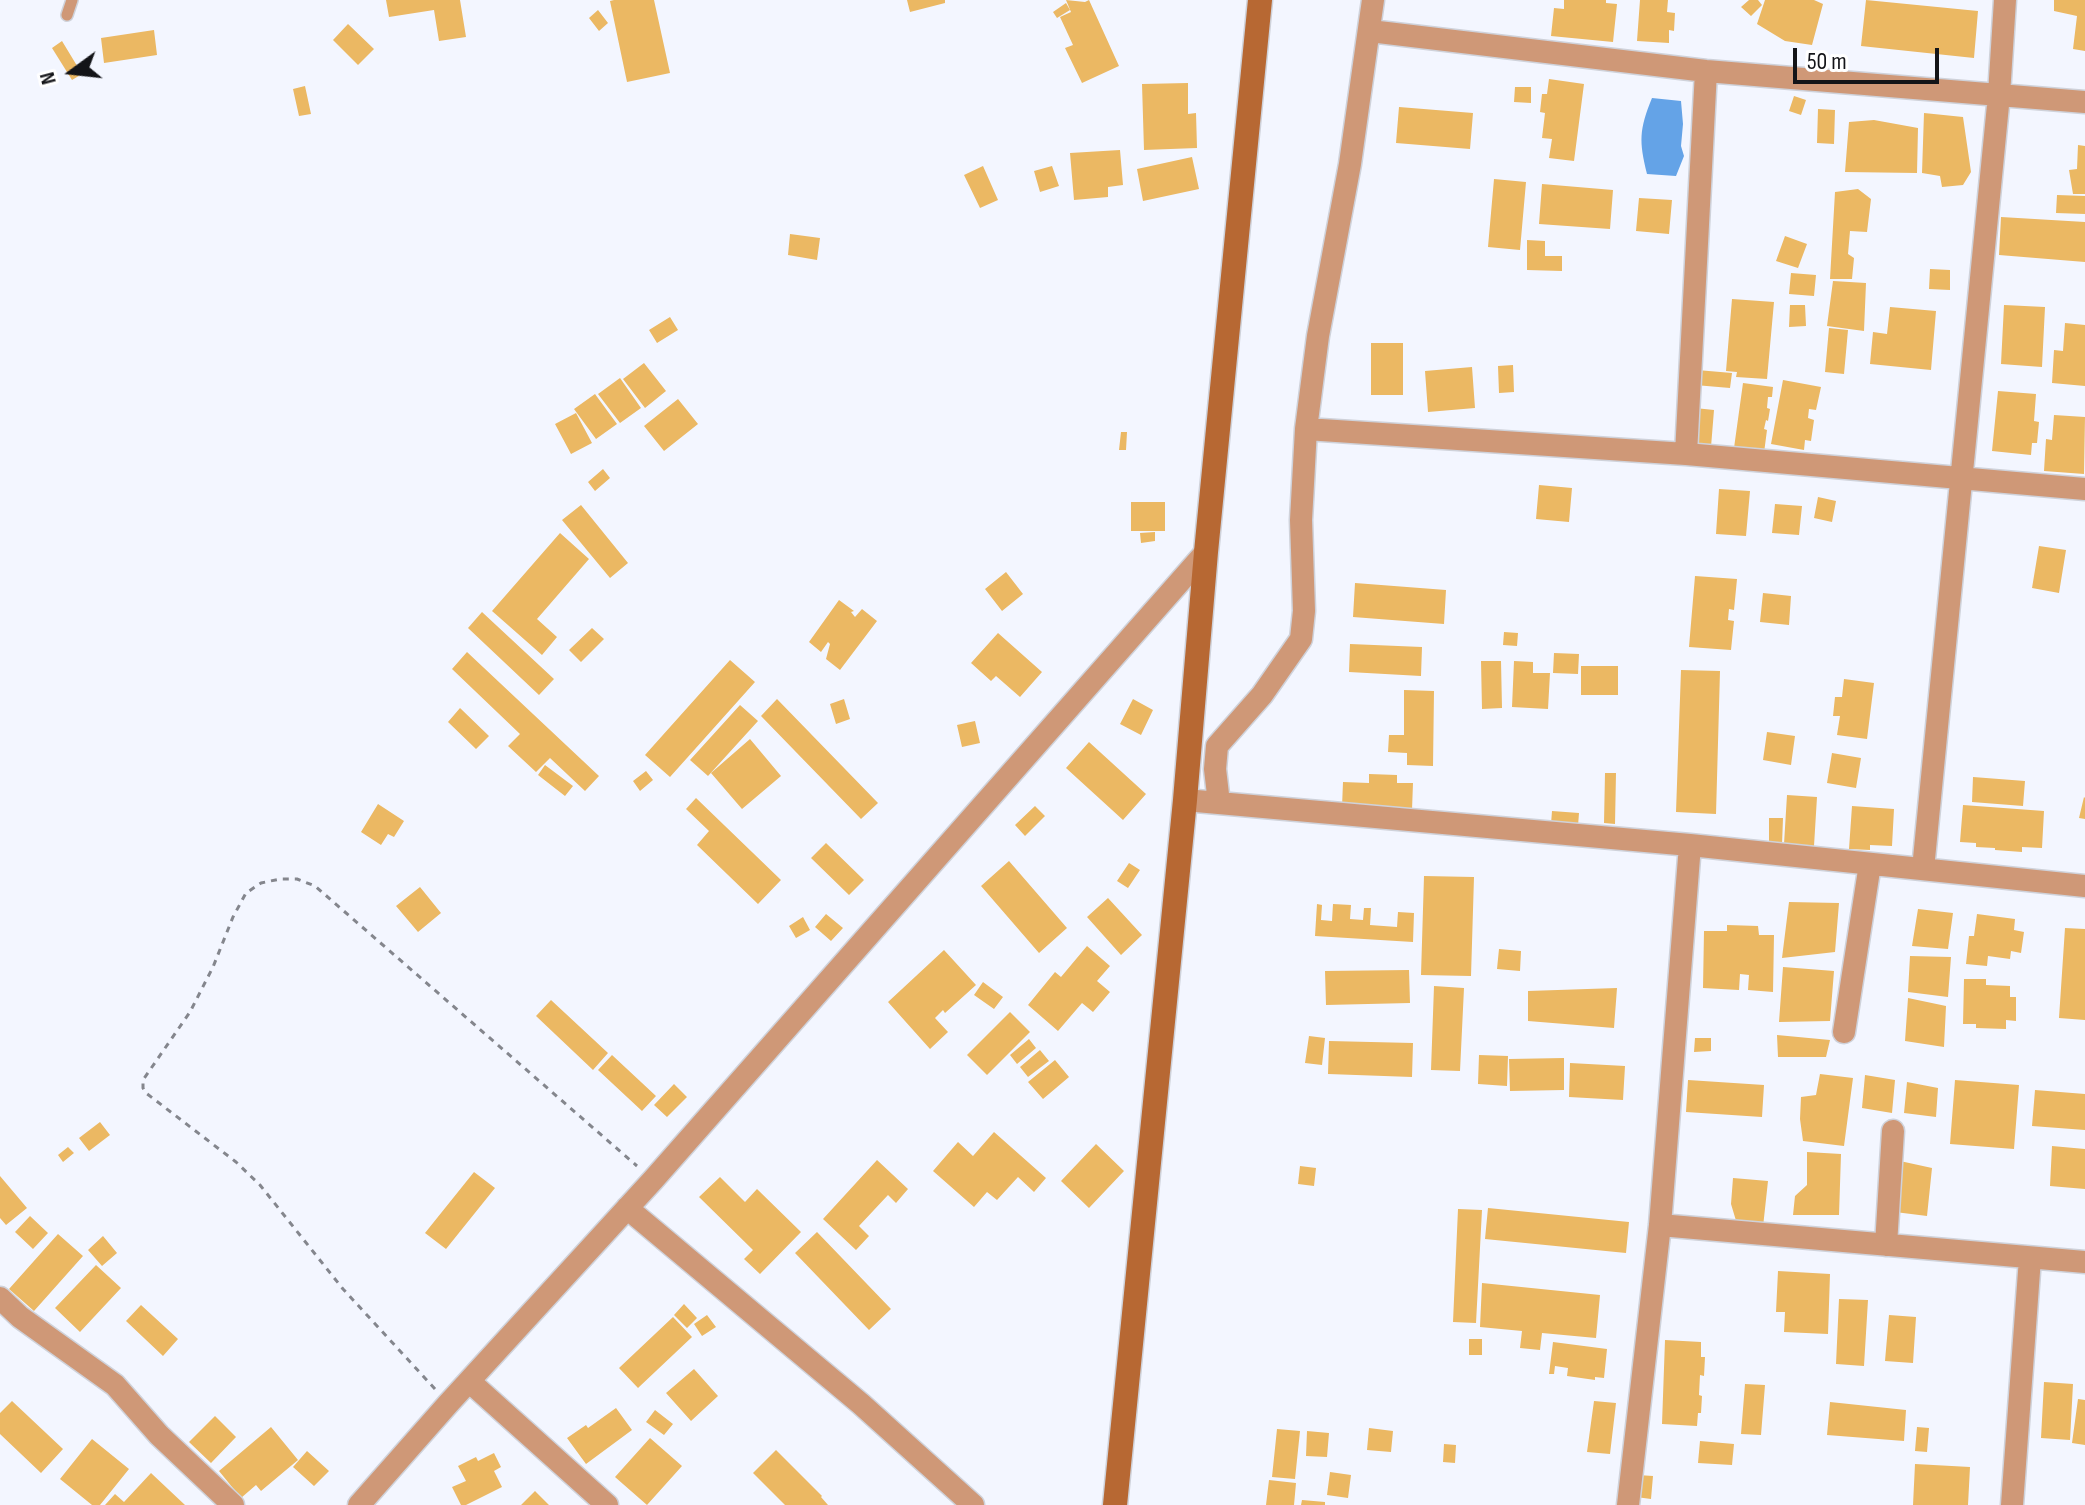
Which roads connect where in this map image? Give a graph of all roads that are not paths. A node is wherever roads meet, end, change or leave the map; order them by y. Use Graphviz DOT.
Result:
graph roads {
  1 [pos="72,0"];
  2 [pos="1260,0"];
  3 [pos="1373,0"];
  4 [pos="2005,0"];
  5 [pos="67,15"];
  6 [pos="1370,31"];
  7 [pos="1706,71"];
  8 [pos="1999,95"];
  9 [pos="2085,102"];
  10 [pos="1306,429"];
  11 [pos="1686,454"];
  12 [pos="1961,479"];
  13 [pos="2085,489"];
  14 [pos="1206,552"];
  15 [pos="1185,800"];
  16 [pos="1219,803"];
  17 [pos="1690,845"];
  18 [pos="1870,864"];
  19 [pos="1923,869"];
  20 [pos="2085,886"];
  21 [pos="1844,1032"];
  22 [pos="1893,1131"];
  23 [pos="627,1208"];
  24 [pos="1660,1225"];
  25 [pos="1886,1245"];
  26 [pos="2030,1258"];
  27 [pos="2085,1262"];
  28 [pos="0,1298"];
  29 [pos="469,1381"];
  30 [pos="233,1505"];
  31 [pos="359,1505"];
  32 [pos="607,1505"];
  33 [pos="973,1505"];
  34 [pos="1115,1505"];
  35 [pos="1628,1505"];
  36 [pos="2012,1505"];
  1 -- 5 [label="lane"];
  2 -- 14 [label="main road"];
  3 -- 6 [label="street"];
  4 -- 8 [label="street"];
  6 -- 7 [label="street"];
  6 -- 10 [label="street"];
  7 -- 8 [label="street"];
  7 -- 11 [label="street"];
  8 -- 9 [label="street"];
  8 -- 12 [label="street"];
  10 -- 11 [label="street"];
  10 -- 16 [label="street"];
  11 -- 12 [label="street"];
  12 -- 13 [label="street"];
  12 -- 19 [label="street"];
  14 -- 15 [label="main road"];
  14 -- 23 [label="street"];
  15 -- 16 [label="street"];
  15 -- 34 [label="main road"];
  16 -- 17 [label="street"];
  17 -- 18 [label="street"];
  17 -- 24 [label="street"];
  18 -- 19 [label="street"];
  18 -- 21 [label="street"];
  19 -- 20 [label="street"];
  22 -- 25 [label="street"];
  23 -- 29 [label="street"];
  23 -- 33 [label="street"];
  24 -- 25 [label="street"];
  24 -- 35 [label="street"];
  25 -- 26 [label="street"];
  26 -- 27 [label="street"];
  26 -- 36 [label="street"];
  28 -- 30 [label="street"];
  29 -- 31 [label="street"];
  29 -- 32 [label="street"];
}
